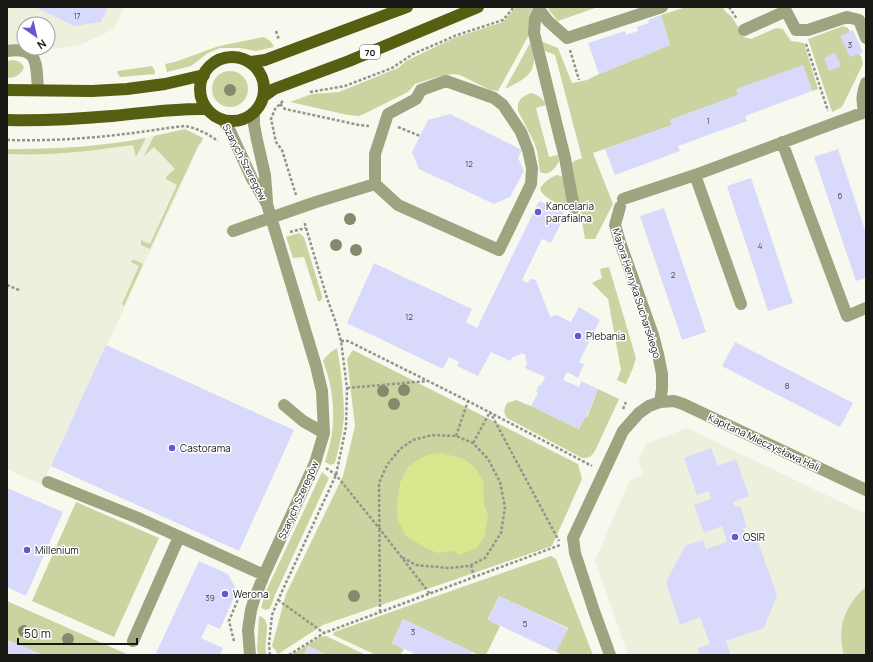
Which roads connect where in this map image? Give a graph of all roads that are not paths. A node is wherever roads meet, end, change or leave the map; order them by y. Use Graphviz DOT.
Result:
graph roads {
  1 [pos="407,7"];
  2 [pos="478,7"];
  3 [pos="662,7"];
  4 [pos="540,8"];
  5 [pos="788,9"];
  6 [pos="744,30"];
  7 [pos="866,38"];
  8 [pos="7,51"];
  9 [pos="250,62"];
  10 [pos="204,75"];
  11 [pos="866,83"];
  12 [pos="7,90"];
  13 [pos="38,90"];
  14 [pos="263,97"];
  15 [pos="207,109"];
  16 [pos="865,112"];
  17 [pos="254,113"];
  18 [pos="7,120"];
  19 [pos="223,120"];
  20 [pos="782,142"];
  21 [pos="695,175"];
  22 [pos="375,184"];
  23 [pos="267,204"];
  24 [pos="574,208"];
  25 [pos="271,218"];
  26 [pos="233,231"];
  27 [pos="741,304"];
  28 [pos="866,308"];
  29 [pos="660,402"];
  30 [pos="284,405"];
  31 [pos="324,433"];
  32 [pos="48,482"];
  33 [pos="866,490"];
  34 [pos="179,537"];
  35 [pos="264,575"];
  36 [pos="133,641"];
  37 [pos="250,655"];
  38 [pos="610,655"];
  1 -- 9 [label="main road"];
  2 -- 14 [label="main road, 70"];
  3 -- 4 [label="street"];
  4 -- 24 [label="street"];
  5 -- 6 [label="street"];
  5 -- 7 [label="street"];
  8 -- 13 [label="street"];
  9 -- 10 [label="main road"];
  9 -- 14 [label="main road"];
  10 -- 13 [label="main road"];
  10 -- 15 [label="main road"];
  11 -- 16 [label="street, Majora Henryka Sucharskiego"];
  12 -- 13 [label="main road"];
  14 -- 17 [label="main road"];
  15 -- 18 [label="main road"];
  15 -- 19 [label="main road"];
  16 -- 20 [label="street, Majora Henryka Sucharskiego"];
  17 -- 19 [label="main road"];
  17 -- 23 [label="street, Szarych Szeregów"];
  19 -- 23 [label="street, Szarych Szeregów"];
  20 -- 21 [label="street, Majora Henryka Sucharskiego"];
  20 -- 28 [label="street"];
  21 -- 27 [label="street"];
  21 -- 29 [label="street, Majora Henryka Sucharskiego"];
  22 -- 22 [label="street"];
  22 -- 25 [label="street"];
  23 -- 25 [label="street, Szarych Szeregów"];
  25 -- 26 [label="street"];
  25 -- 31 [label="street, Szarych Szeregów"];
  29 -- 33 [label="street, Kapitana Mieczysława Hali"];
  29 -- 38 [label="street"];
  30 -- 31 [label="street"];
  31 -- 35 [label="street, Szarych Szeregów"];
  32 -- 34 [label="street"];
  34 -- 35 [label="street"];
  34 -- 36 [label="street"];
  35 -- 37 [label="street, Szarych Szeregów"];
}
